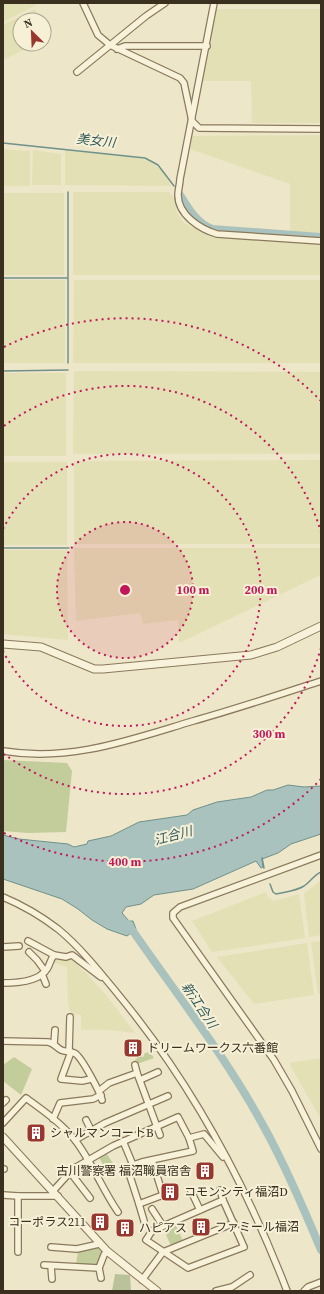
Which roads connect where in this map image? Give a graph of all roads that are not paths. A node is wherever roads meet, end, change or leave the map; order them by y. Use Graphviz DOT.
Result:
graph roads {
  1 [pos="83,3"];
  2 [pos="164,3"];
  3 [pos="214,3"];
  4 [pos="110,45"];
  5 [pos="207,46"];
  6 [pos="117,49"];
  7 [pos="77,72"];
  8 [pos="192,121"];
  9 [pos="321,129"];
  10 [pos="321,241"];
  11 [pos="321,626"];
  12 [pos="3,644"];
  13 [pos="321,681"];
  14 [pos="3,751"];
  15 [pos="321,855"];
  16 [pos="3,897"];
  17 [pos="28,941"];
  18 [pos="19,946"];
  19 [pos="3,947"];
  20 [pos="29,952"];
  21 [pos="54,955"];
  22 [pos="44,972"];
  23 [pos="104,977"];
  24 [pos="3,983"];
  25 [pos="46,984"];
  26 [pos="70,1017"];
  27 [pos="55,1030"];
  28 [pos="3,1042"];
  29 [pos="54,1044"];
  30 [pos="70,1052"];
  31 [pos="135,1065"];
  32 [pos="158,1072"];
  33 [pos="137,1073"];
  34 [pos="91,1079"];
  35 [pos="140,1080"];
  36 [pos="101,1096"];
  37 [pos="168,1096"];
  38 [pos="149,1104"];
  39 [pos="53,1119"];
  40 [pos="86,1120"];
  41 [pos="3,1123"];
  42 [pos="157,1126"];
  43 [pos="91,1130"];
  44 [pos="160,1135"];
  45 [pos="3,1137"];
  46 [pos="189,1138"];
  47 [pos="75,1140"];
  48 [pos="123,1141"];
  49 [pos="321,1149"];
  50 [pos="88,1160"];
  51 [pos="152,1160"];
  52 [pos="228,1160"];
  53 [pos="133,1165"];
  54 [pos="70,1172"];
  55 [pos="220,1190"];
  56 [pos="191,1191"];
  57 [pos="55,1193"];
  58 [pos="3,1195"];
  59 [pos="18,1196"];
  60 [pos="90,1198"];
  61 [pos="224,1200"];
  62 [pos="139,1204"];
  63 [pos="152,1209"];
  64 [pos="200,1210"];
  65 [pos="118,1212"];
  66 [pos="144,1220"];
  67 [pos="234,1224"];
  68 [pos="163,1226"];
  69 [pos="99,1244"];
  70 [pos="51,1247"];
  71 [pos="18,1252"];
  72 [pos="107,1252"];
  73 [pos="162,1252"];
  74 [pos="44,1265"];
  75 [pos="52,1266"];
  76 [pos="99,1268"];
  77 [pos="250,1275"];
  78 [pos="101,1278"];
  79 [pos="52,1279"];
  80 [pos="142,1280"];
  81 [pos="321,1282"];
  82 [pos="157,1291"];
  83 [pos="216,1291"];
  84 [pos="287,1291"];
  85 [pos="304,1291"];
  1 -- 4 [label="street"];
  2 -- 4 [label="street"];
  3 -- 5 [label="street"];
  4 -- 6 [label="street"];
  4 -- 7 [label="street"];
  5 -- 6 [label="street"];
  5 -- 8 [label="street"];
  6 -- 8 [label="street"];
  8 -- 9 [label="street"];
  8 -- 10 [label="street"];
  11 -- 12 [label="street"];
  13 -- 14 [label="street"];
  15 -- 49 [label="street"];
  16 -- 23 [label="street"];
  17 -- 21 [label="street"];
  18 -- 19 [label="street"];
  20 -- 22 [label="street"];
  21 -- 22 [label="street"];
  21 -- 23 [label="street"];
  22 -- 24 [label="street"];
  22 -- 25 [label="street"];
  23 -- 52 [label="street"];
  26 -- 30 [label="street"];
  27 -- 29 [label="street"];
  28 -- 29 [label="street"];
  29 -- 30 [label="street"];
  30 -- 34 [label="street"];
  30 -- 34 [label="street"];
  31 -- 33 [label="street"];
  32 -- 35 [label="street"];
  33 -- 35 [label="street"];
  33 -- 36 [label="street"];
  34 -- 36 [label="street"];
  35 -- 38 [label="street"];
  36 -- 39 [label="street"];
  37 -- 38 [label="street"];
  38 -- 42 [label="street"];
  38 -- 43 [label="street"];
  39 -- 41 [label="street"];
  39 -- 47 [label="street"];
  40 -- 43 [label="street"];
  42 -- 44 [label="street"];
  42 -- 46 [label="street"];
  42 -- 48 [label="street"];
  43 -- 47 [label="street"];
  45 -- 57 [label="street"];
  46 -- 51 [label="street"];
  46 -- 52 [label="street"];
  47 -- 50 [label="street"];
  48 -- 50 [label="street"];
  48 -- 53 [label="street"];
  50 -- 54 [label="street"];
  50 -- 65 [label="street"];
  51 -- 53 [label="street"];
  51 -- 62 [label="street"];
  52 -- 84 [label="street"];
  53 -- 62 [label="street"];
  54 -- 57 [label="street"];
  54 -- 60 [label="street"];
  55 -- 61 [label="street"];
  56 -- 64 [label="street"];
  57 -- 59 [label="street"];
  57 -- 69 [label="street"];
  58 -- 59 [label="street"];
  59 -- 71 [label="street"];
  61 -- 64 [label="street"];
  61 -- 67 [label="street"];
  62 -- 66 [label="street"];
  63 -- 68 [label="street"];
  64 -- 68 [label="street"];
  67 -- 73 [label="street"];
  67 -- 73 [label="street"];
  68 -- 73 [label="street"];
  69 -- 70 [label="street"];
  69 -- 72 [label="street"];
  72 -- 76 [label="street"];
  72 -- 80 [label="street"];
  73 -- 80 [label="street"];
  74 -- 75 [label="street"];
  75 -- 76 [label="street"];
  75 -- 79 [label="street"];
  76 -- 78 [label="street"];
  77 -- 83 [label="street"];
  80 -- 82 [label="street"];
  81 -- 85 [label="street"];
}
